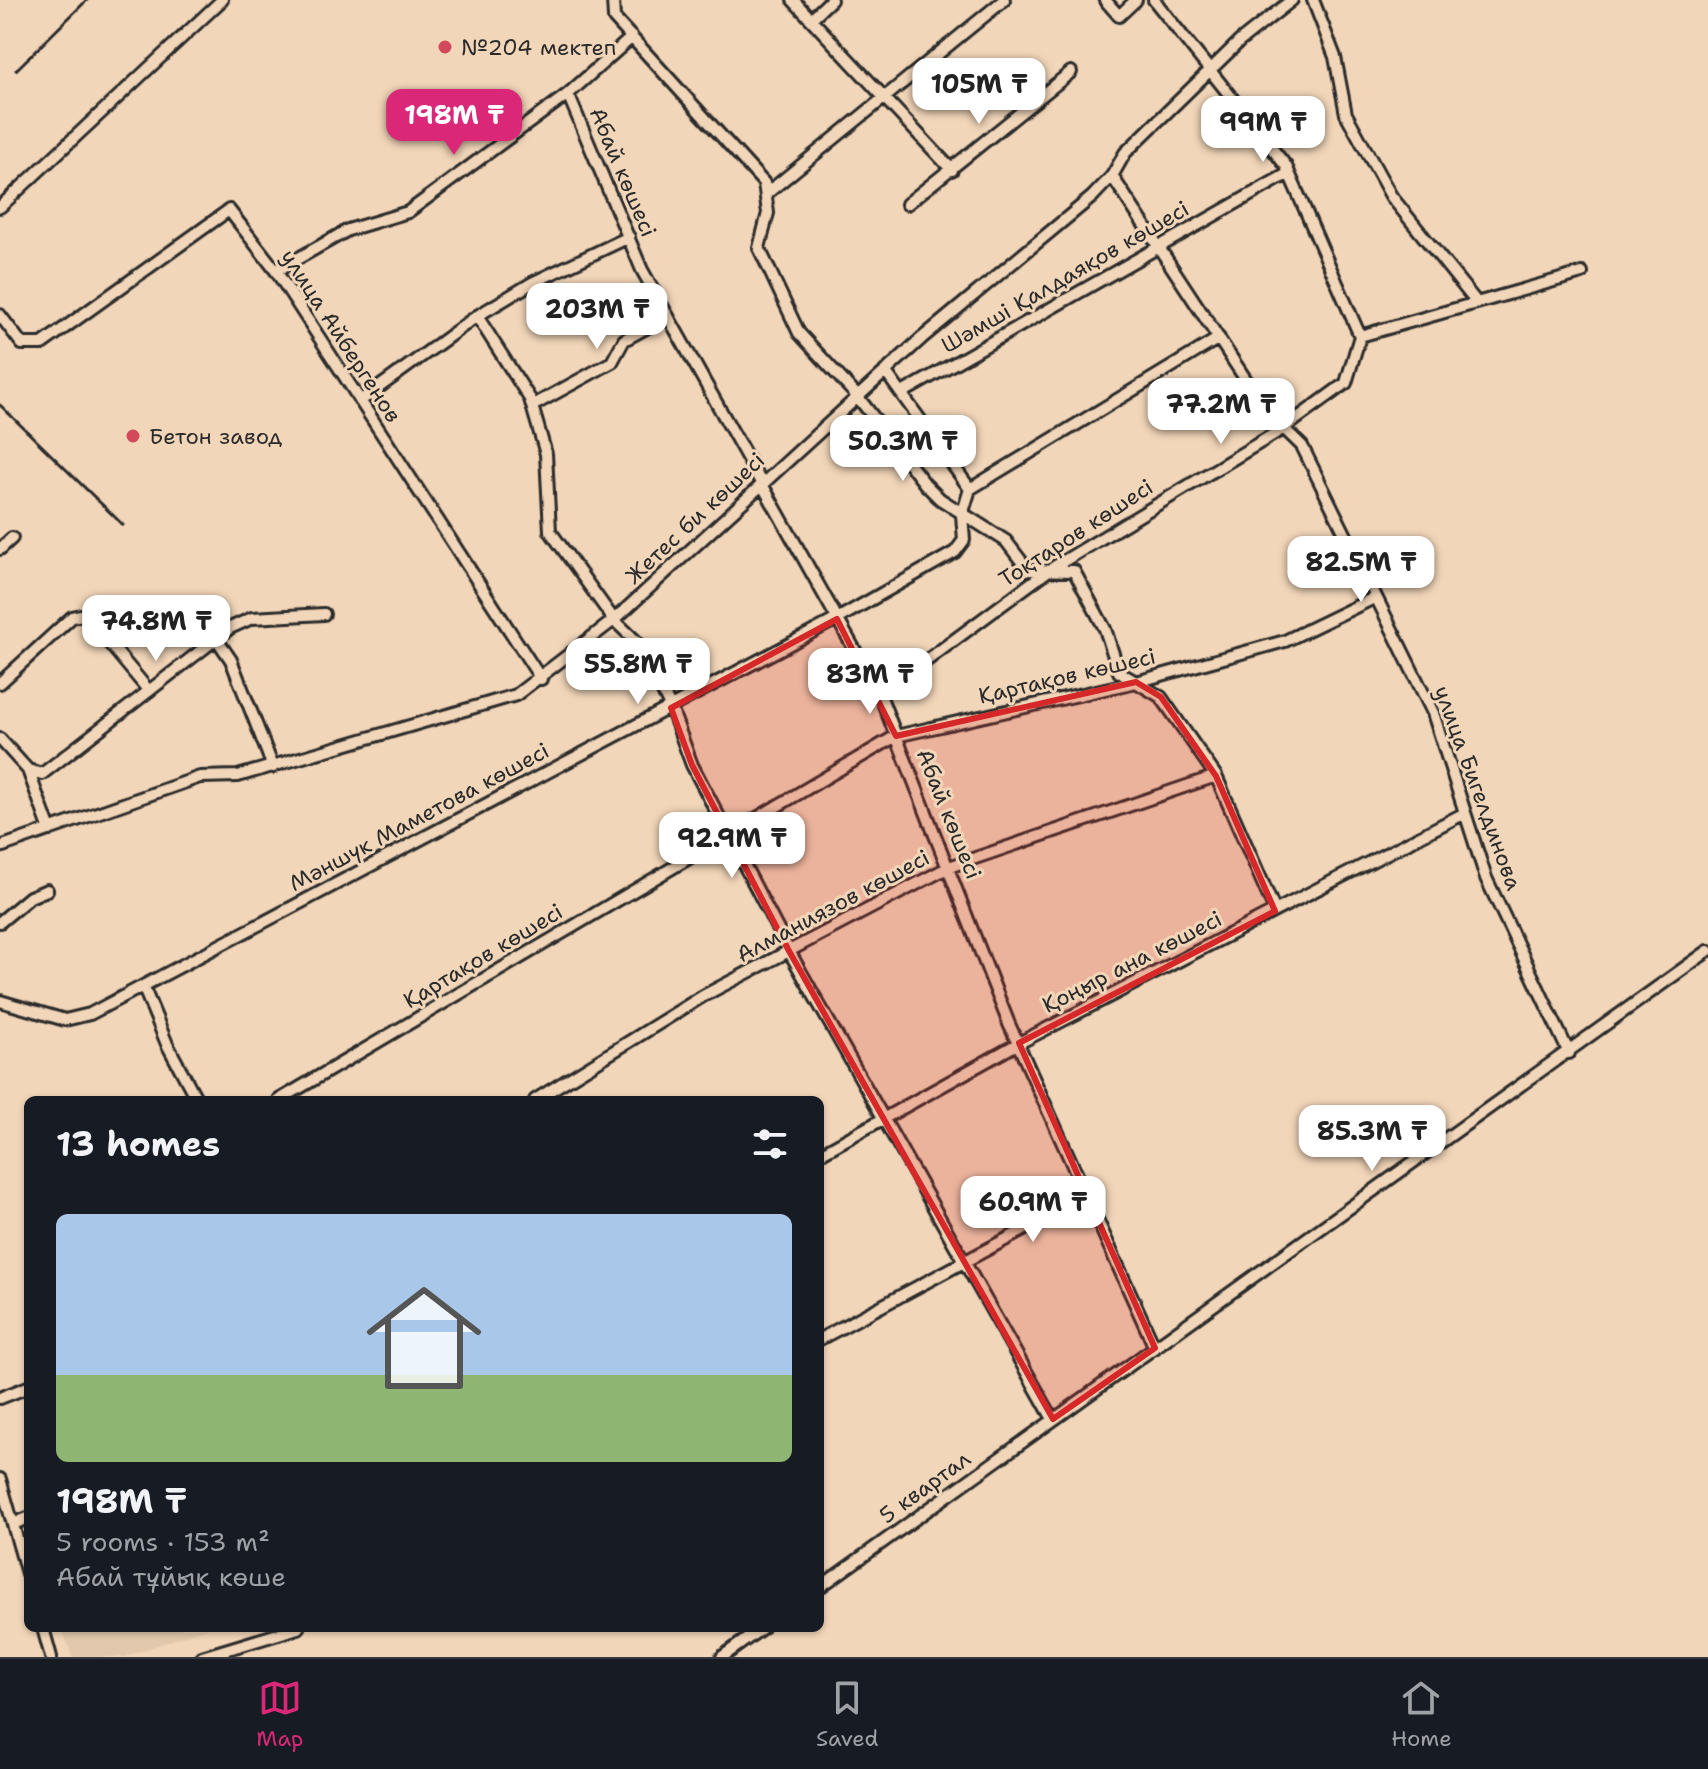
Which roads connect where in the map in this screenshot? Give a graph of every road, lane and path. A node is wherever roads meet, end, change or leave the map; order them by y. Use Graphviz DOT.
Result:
graph roads {
  1 [pos="222,0"];
  2 [pos="613,0"];
  3 [pos="793,0"];
  4 [pos="831,0"];
  5 [pos="1004,0"];
  6 [pos="1105,0"];
  7 [pos="1136,0"];
  8 [pos="1154,0"];
  9 [pos="1292,0"];
  10 [pos="1313,0"];
  11 [pos="811,19"];
  12 [pos="632,37"];
  13 [pos="1210,71"];
  14 [pos="1071,72"];
  15 [pos="568,94"];
  16 [pos="885,97"];
  17 [pos="952,170"];
  18 [pos="1289,173"];
  19 [pos="1112,176"];
  20 [pos="766,194"];
  21 [pos="907,204"];
  22 [pos="0,207"];
  23 [pos="629,237"];
  24 [pos="1159,246"];
  25 [pos="276,271"];
  26 [pos="1582,273"];
  27 [pos="1477,303"];
  28 [pos="0,315"];
  29 [pos="477,316"];
  30 [pos="668,316"];
  31 [pos="1360,336"];
  32 [pos="1219,338"];
  33 [pos="885,371"];
  34 [pos="902,393"];
  35 [pos="857,396"];
  36 [pos="360,401"];
  37 [pos="532,406"];
  38 [pos="1284,428"];
  39 [pos="762,483"];
  40 [pos="970,489"];
  41 [pos="962,515"];
  42 [pos="12,538"];
  43 [pos="0,549"];
  44 [pos="1049,570"];
  45 [pos="1376,597"];
  46 [pos="324,614"];
  47 [pos="837,619"];
  48 [pos="614,620"];
  49 [pos="216,638"];
  50 [pos="541,679"];
  51 [pos="1136,682"];
  52 [pos="0,683"];
  53 [pos="149,691"];
  54 [pos="880,695"];
  55 [pos="671,708"];
  56 [pos="896,736"];
  57 [pos="0,739"];
  58 [pos="273,767"];
  59 [pos="28,770"];
  60 [pos="1216,776"];
  61 [pos="1465,813"];
  62 [pos="50,830"];
  63 [pos="728,835"];
  64 [pos="0,847"];
  65 [pos="949,867"];
  66 [pos="47,890"];
  67 [pos="1275,911"];
  68 [pos="0,922"];
  69 [pos="789,951"];
  70 [pos="1708,951"];
  71 [pos="143,986"];
  72 [pos="0,1001"];
  73 [pos="1019,1043"];
  74 [pos="1569,1053"];
  75 [pos="195,1096"];
  76 [pos="286,1096"];
  77 [pos="541,1096"];
  78 [pos="881,1119"];
  79 [pos="824,1152"];
  80 [pos="1087,1196"];
  81 [pos="963,1261"];
  82 [pos="824,1337"];
  83 [pos="1155,1348"];
  84 [pos="24,1389"];
  85 [pos="0,1398"];
  86 [pos="1053,1419"];
  87 [pos="0,1479"];
  88 [pos="24,1520"];
  89 [pos="13,1524"];
  90 [pos="24,1563"];
  91 [pos="824,1584"];
  92 [pos="44,1632"];
  93 [pos="285,1632"];
  94 [pos="756,1632"];
  95 [pos="51,1657"];
  96 [pos="202,1657"];
  97 [pos="722,1657"];
  1 -- 22 [label="street"];
  2 -- 12 [label="street"];
  3 -- 11 [label="street"];
  4 -- 11 [label="street"];
  5 -- 16 [label="street"];
  6 -- 7 [label="street"];
  8 -- 13 [label="street"];
  9 -- 13 [label="street, Жетес би көшесі"];
  10 -- 27 [label="street"];
  11 -- 16 [label="street"];
  12 -- 15 [label="street"];
  12 -- 20 [label="street"];
  13 -- 18 [label="street"];
  13 -- 19 [label="street, Жетес би көшесі"];
  14 -- 17 [label="street"];
  15 -- 23 [label="street, Абай көшесі"];
  15 -- 25 [label="street"];
  16 -- 17 [label="street"];
  16 -- 20 [label="street"];
  17 -- 21 [label="street"];
  18 -- 24 [label="street, Шәмші Қалдаяқов көшесі"];
  18 -- 31 [label="street"];
  19 -- 24 [label="street, улица Бигелдинова"];
  19 -- 33 [label="street, Жетес би көшесі"];
  20 -- 35 [label="street"];
  23 -- 29 [label="street"];
  23 -- 30 [label="street, Абай көшесі"];
  24 -- 32 [label="street, улица Бигелдинова"];
  24 -- 34 [label="street, Шәмші Қалдаяқов көшесі"];
  25 -- 28 [label="street, улица Айбергенов"];
  25 -- 36 [label="street, улица Айбергенов"];
  26 -- 27 [label="street"];
  27 -- 31 [label="street"];
  29 -- 36 [label="street"];
  29 -- 37 [label="street"];
  30 -- 37 [label="street"];
  30 -- 39 [label="street, Абай көшесі"];
  31 -- 38 [label="street, Тоқтаров көшесі"];
  32 -- 38 [label="street, улица Бигелдинова"];
  32 -- 40 [label="street"];
  33 -- 34 [label="street"];
  33 -- 35 [label="street, Жетес би көшесі"];
  34 -- 40 [label="street"];
  35 -- 39 [label="street, Жетес би көшесі"];
  35 -- 41 [label="street"];
  36 -- 50 [label="street, улица Айбергенов"];
  37 -- 48 [label="street"];
  38 -- 44 [label="street, Тоқтаров көшесі"];
  38 -- 45 [label="street, улица Бигелдинова"];
  39 -- 47 [label="street, Абай көшесі"];
  39 -- 48 [label="street, Жетес би көшесі"];
  40 -- 41 [label="street, Мәншүк Маметова көшесі"];
  41 -- 44 [label="street"];
  41 -- 47 [label="street, Мәншүк Маметова көшесі"];
  42 -- 43 [label="street"];
  44 -- 51 [label="street"];
  44 -- 54 [label="street, Тоқтаров көшесі"];
  45 -- 51 [label="street, Қартақов көшесі"];
  45 -- 61 [label="street, улица Бигелдинова"];
  46 -- 49 [label="street"];
  47 -- 54 [label="street, Абай көшесі"];
  47 -- 55 [label="street, Мәншүк Маметова көшесі"];
  48 -- 50 [label="street, Жетес би көшесі"];
  48 -- 55 [label="street"];
  49 -- 53 [label="street"];
  49 -- 58 [label="street"];
  50 -- 58 [label="street, Жетес би көшесі"];
  51 -- 56 [label="street, Қартақов көшесі"];
  51 -- 60 [label="street"];
  52 -- 53 [label="street"];
  53 -- 59 [label="street"];
  54 -- 56 [label="street, Абай көшесі"];
  55 -- 63 [label="street"];
  55 -- 71 [label="street, Мәншүк Маметова көшесі"];
  56 -- 63 [label="street, Қартақов көшесі"];
  56 -- 65 [label="street, Абай көшесі"];
  57 -- 59 [label="street"];
  58 -- 62 [label="street, Жетес би көшесі"];
  59 -- 62 [label="street"];
  60 -- 65 [label="street, Алманиязов көшесі"];
  60 -- 67 [label="street"];
  61 -- 67 [label="street, Қоңыр ана көшесі"];
  61 -- 74 [label="street, улица Бигелдинова"];
  62 -- 64 [label="street, Жетес би көшесі"];
  63 -- 69 [label="street"];
  63 -- 76 [label="street, Қартақов көшесі"];
  65 -- 69 [label="street, Алманиязов көшесі"];
  65 -- 73 [label="street, Абай көшесі"];
  66 -- 68 [label="street"];
  67 -- 73 [label="street, Қоңыр ана көшесі"];
  69 -- 77 [label="street, Алманиязов көшесі"];
  69 -- 78 [label="street"];
  70 -- 74 [label="street, 5 квартал"];
  71 -- 72 [label="street, Мәншүк Маметова көшесі"];
  71 -- 75 [label="street"];
  73 -- 78 [label="street, Қоңыр ана көшесі"];
  73 -- 80 [label="street, Абай көшесі"];
  74 -- 83 [label="street, 5 квартал"];
  78 -- 79 [label="street, Қоңыр ана көшесі"];
  78 -- 81 [label="street"];
  80 -- 81 [label="street"];
  80 -- 83 [label="street, Абай көшесі"];
  81 -- 82 [label="street"];
  81 -- 86 [label="street"];
  83 -- 86 [label="street, 5 квартал"];
  84 -- 85 [label="street"];
  86 -- 91 [label="street, 5 квартал"];
  87 -- 89 [label="street"];
  88 -- 89 [label="street"];
  89 -- 90 [label="street"];
  92 -- 95 [label="street"];
  93 -- 96 [label="street"];
  94 -- 97 [label="street"];
}
